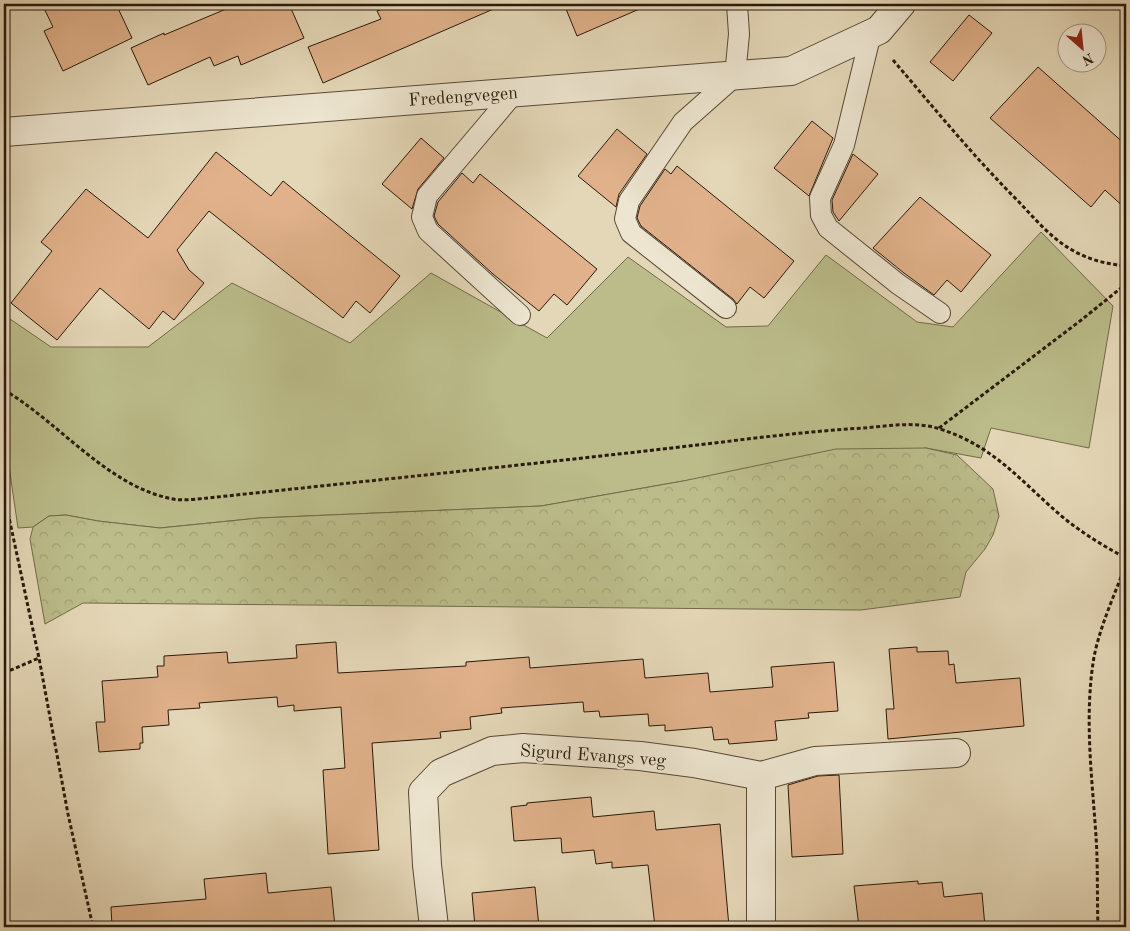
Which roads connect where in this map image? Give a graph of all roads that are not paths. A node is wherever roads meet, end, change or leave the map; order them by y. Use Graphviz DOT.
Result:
graph roads {
  1 [pos="737,4"];
  2 [pos="902,4"];
  3 [pos="870,33"];
  4 [pos="735,76"];
  5 [pos="515,92"];
  6 [pos="4,132"];
  7 [pos="726,308"];
  8 [pos="940,313"];
  9 [pos="520,315"];
  10 [pos="956,753"];
  11 [pos="761,776"];
  12 [pos="434,927"];
  13 [pos="761,927"];
  1 -- 4 [label="lane"];
  2 -- 3 [label="street, Fredengvegen"];
  3 -- 4 [label="street, Fredengvegen"];
  3 -- 8 [label="lane"];
  4 -- 5 [label="street, Fredengvegen"];
  4 -- 7 [label="lane"];
  5 -- 6 [label="street, Fredengvegen"];
  5 -- 9 [label="lane"];
  10 -- 11 [label="street, Sigurd Evangs veg"];
  11 -- 12 [label="street, Sigurd Evangs veg"];
  11 -- 13 [label="street"];
}
